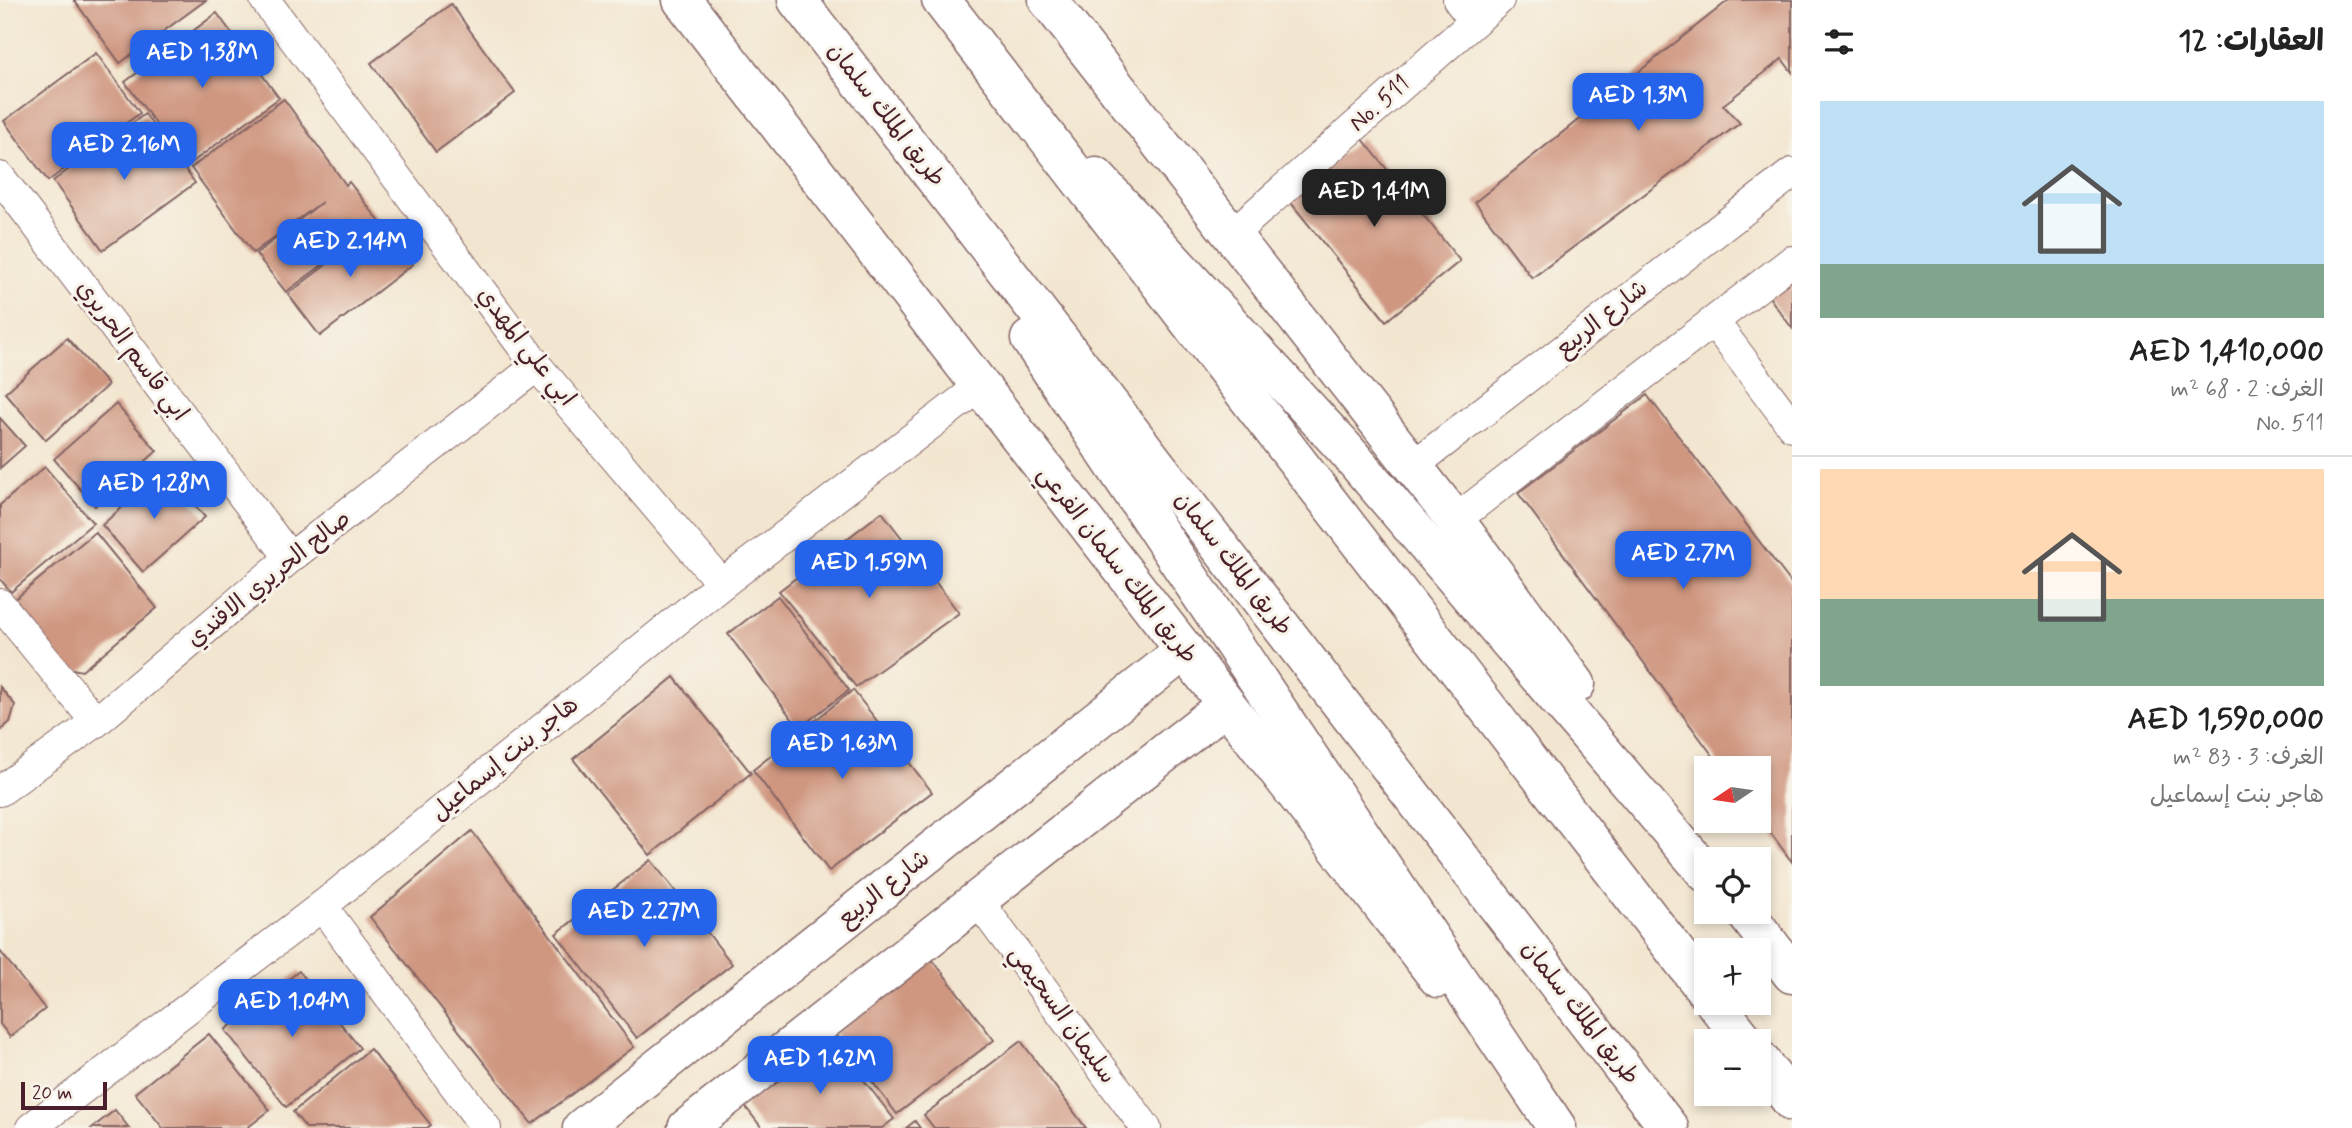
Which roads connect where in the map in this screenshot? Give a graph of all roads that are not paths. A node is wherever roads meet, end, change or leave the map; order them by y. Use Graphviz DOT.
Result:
graph roads {
  1 [pos="265,0"];
  2 [pos="682,0"];
  3 [pos="797,0"];
  4 [pos="942,0"];
  5 [pos="1048,0"];
  6 [pos="1499,0"];
  7 [pos="1466,11"];
  8 [pos="978,47"];
  9 [pos="842,57"];
  10 [pos="1792,173"];
  11 [pos="0,177"];
  12 [pos="1230,236"];
  13 [pos="1792,261"];
  14 [pos="1714,322"];
  15 [pos="537,366"];
  16 [pos="978,388"];
  17 [pos="1792,426"];
  18 [pos="1413,466"];
  19 [pos="1455,520"];
  20 [pos="290,558"];
  21 [pos="722,584"];
  22 [pos="0,604"];
  23 [pos="1185,650"];
  24 [pos="1226,705"];
  25 [pos="96,722"];
  26 [pos="0,792"];
  27 [pos="1696,847"];
  28 [pos="1694,859"];
  29 [pos="978,901"];
  30 [pos="322,906"];
  31 [pos="1752,924"];
  32 [pos="1785,965"];
  33 [pos="1694,975"];
  34 [pos="1724,1015"];
  35 [pos="1736,1029"];
  36 [pos="1771,1075"];
  37 [pos="1792,1102"];
  38 [pos="31,1128"];
  39 [pos="486,1128"];
  40 [pos="582,1128"];
  41 [pos="687,1128"];
  42 [pos="1146,1128"];
  43 [pos="1556,1128"];
  44 [pos="1669,1128"];
  1 -- 15 [label="street, ابي علي المهدي"];
  2 -- 16 [label="main road, طريق الملك سلمان الفرعي"];
  3 -- 9 [label="main road, طريق الملك سلمان"];
  4 -- 8 [label="main road"];
  5 -- 12 [label="main road"];
  6 -- 7 [label="street, No. 511"];
  7 -- 12 [label="street, No. 511"];
  8 -- 28 [label="main road"];
  8 -- 33 [label="main road"];
  9 -- 43 [label="main road"];
  9 -- 44 [label="main road, طريق الملك سلمان"];
  10 -- 18 [label="street, شارع الربيع"];
  11 -- 20 [label="street, ابي قاسم الحريري"];
  12 -- 18 [label="main road"];
  13 -- 14 [label="street"];
  14 -- 17 [label="street"];
  14 -- 19 [label="street"];
  15 -- 20 [label="street, صالح الحريري الافندي"];
  15 -- 21 [label="street, ابي علي المهدي"];
  16 -- 21 [label="street, هاجر بنت إسماعيل"];
  16 -- 23 [label="main road, طريق الملك سلمان الفرعي"];
  18 -- 19 [label="main road"];
  19 -- 27 [label="main road"];
  20 -- 25 [label="street, صالح الحريري الافندي"];
  21 -- 30 [label="street, هاجر بنت إسماعيل"];
  22 -- 25 [label="street"];
  23 -- 24 [label="main road, طريق الملك سلمان الفرعي"];
  23 -- 40 [label="main road, شارع الربيع"];
  24 -- 29 [label="main road"];
  24 -- 43 [label="main road, طريق الملك سلمان الفرعي"];
  25 -- 26 [label="street, صالح الحريري الافندي"];
  29 -- 41 [label="main road"];
  29 -- 42 [label="street, سليمان السحيمي"];
  30 -- 38 [label="street, هاجر بنت إسماعيل"];
  30 -- 39 [label="street"];
  31 -- 32 [label="main road"];
  34 -- 35 [label="main road"];
  36 -- 37 [label="main road"];
}
